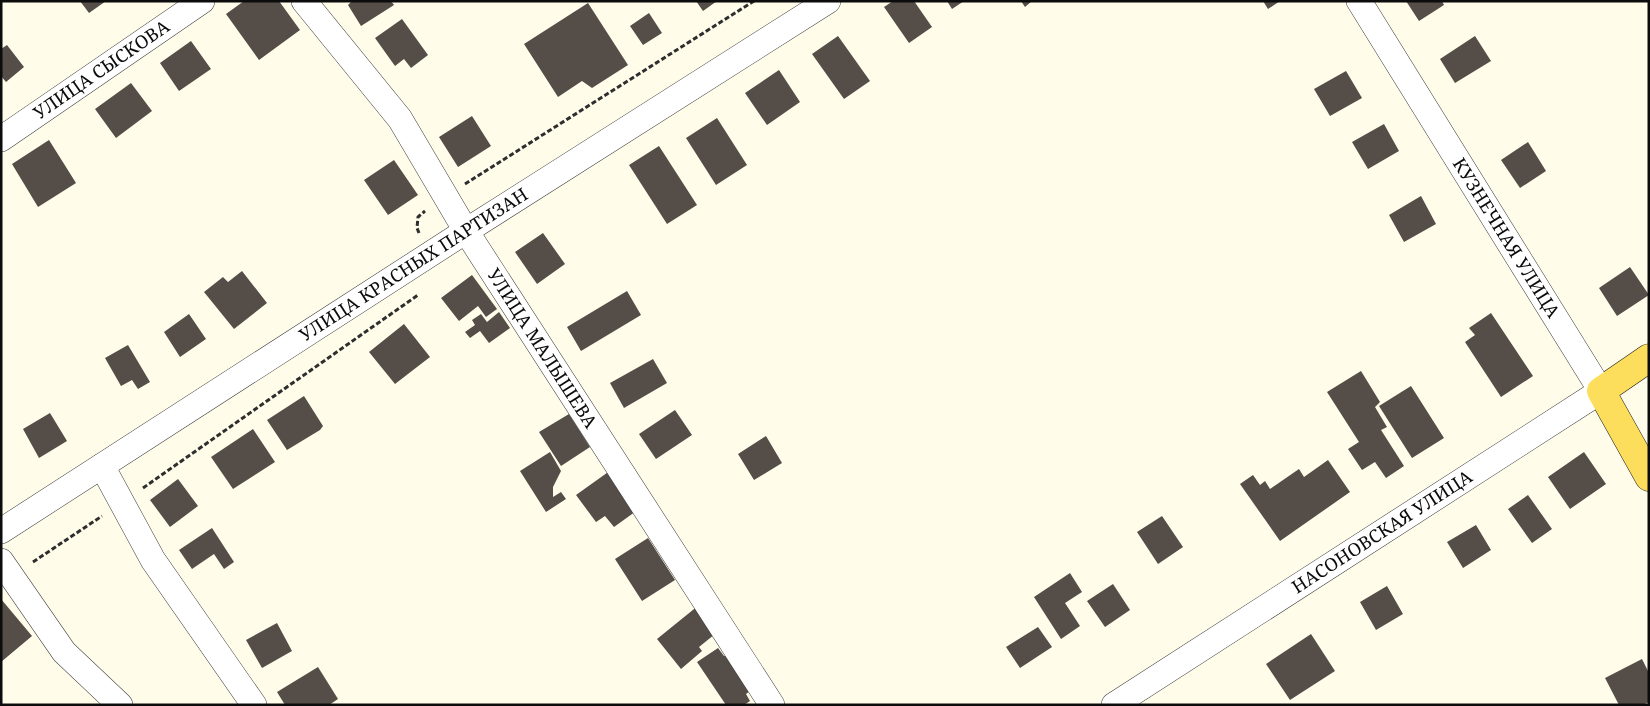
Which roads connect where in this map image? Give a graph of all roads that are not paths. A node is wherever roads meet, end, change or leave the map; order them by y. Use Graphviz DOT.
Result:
graph roads {
  1 [pos="202,1"];
  2 [pos="304,1"];
  3 [pos="828,1"];
  4 [pos="1359,1"];
  5 [pos="1,138"];
  6 [pos="466,231"];
  7 [pos="1649,358"];
  8 [pos="1600,391"];
  9 [pos="102,466"];
  10 [pos="1649,477"];
  11 [pos="1,531"];
  12 [pos="6,569"];
  13 [pos="120,705"];
  14 [pos="254,705"];
  15 [pos="772,705"];
  16 [pos="1114,705"];
  1 -- 5 [label="street, УЛИЦА СЫСКОВА"];
  2 -- 6 [label="street, УЛИЦА МАЛЫШЕВА"];
  3 -- 6 [label="street, УЛИЦА КРАСНЫХ ПАРТИЗАН"];
  4 -- 8 [label="street, КУЗНЕЧНАЯ УЛИЦА"];
  6 -- 9 [label="street, УЛИЦА КРАСНЫХ ПАРТИЗАН"];
  6 -- 15 [label="street, УЛИЦА МАЛЫШЕВА"];
  7 -- 8 [label="main road, НАСОНОВСКАЯ УЛИЦА"];
  8 -- 10 [label="main road, КУЗНЕЧНАЯ УЛИЦА"];
  8 -- 16 [label="street, НАСОНОВСКАЯ УЛИЦА"];
  9 -- 11 [label="street, УЛИЦА КРАСНЫХ ПАРТИЗАН"];
  9 -- 14 [label="street"];
  12 -- 13 [label="street"];
}
